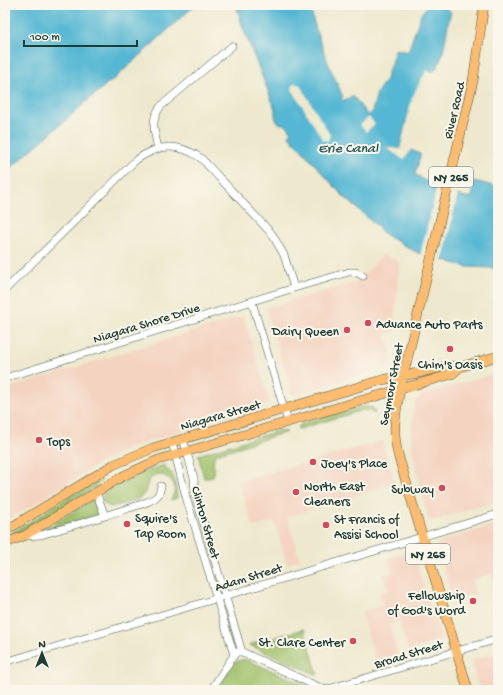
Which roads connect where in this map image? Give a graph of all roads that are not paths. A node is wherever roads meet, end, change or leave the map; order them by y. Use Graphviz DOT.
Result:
graph roads {
  1 [pos="484,5"];
  2 [pos="232,46"];
  3 [pos="158,148"];
  4 [pos="440,220"];
  5 [pos="362,276"];
  6 [pos="294,288"];
  7 [pos="5,290"];
  8 [pos="252,302"];
  9 [pos="498,356"];
  10 [pos="460,367"];
  11 [pos="404,376"];
  12 [pos="5,378"];
  13 [pos="400,390"];
  14 [pos="284,409"];
  15 [pos="288,422"];
  16 [pos="183,438"];
  17 [pos="172,442"];
  18 [pos="187,453"];
  19 [pos="176,456"];
  20 [pos="161,486"];
  21 [pos="96,492"];
  22 [pos="498,514"];
  23 [pos="105,516"];
  24 [pos="5,531"];
  25 [pos="24,536"];
  26 [pos="423,537"];
  27 [pos="5,544"];
  28 [pos="225,595"];
  29 [pos="216,598"];
  30 [pos="498,639"];
  31 [pos="456,651"];
  32 [pos="242,652"];
  33 [pos="234,655"];
  34 [pos="5,662"];
  35 [pos="211,690"];
  36 [pos="325,690"];
  37 [pos="468,690"];
  1 -- 4 [label="main road, River Road / NY 265"];
  2 -- 3 [label="street"];
  3 -- 6 [label="street"];
  3 -- 7 [label="street"];
  4 -- 11 [label="main road, Seymour Street / NY 265"];
  5 -- 6 [label="street, Niagara Shore Drive"];
  6 -- 8 [label="street, Niagara Shore Drive"];
  8 -- 12 [label="street, Niagara Shore Drive"];
  8 -- 14 [label="street"];
  9 -- 10 [label="main road, Niagara Street"];
  10 -- 11 [label="main road, Niagara Street"];
  10 -- 13 [label="main road, Niagara Street"];
  11 -- 13 [label="main road, Seymour Street / NY 265"];
  11 -- 14 [label="main road, Niagara Street"];
  13 -- 15 [label="main road, Niagara Street"];
  13 -- 26 [label="main road, Seymour Street / NY 265"];
  14 -- 15 [label="street"];
  14 -- 16 [label="main road, Niagara Street"];
  15 -- 18 [label="main road, Niagara Street"];
  16 -- 17 [label="main road, Niagara Street"];
  16 -- 18 [label="street, Clinton Street"];
  17 -- 19 [label="street, Clinton Street"];
  17 -- 24 [label="main road, Niagara Street"];
  18 -- 19 [label="main road, Niagara Street"];
  18 -- 28 [label="street, Clinton Street"];
  19 -- 21 [label="main road, Niagara Street"];
  19 -- 29 [label="street, Clinton Street"];
  20 -- 23 [label="street, Niagara Street"];
  21 -- 23 [label="street"];
  21 -- 25 [label="main road, Niagara Street"];
  22 -- 26 [label="street, Adam Street"];
  23 -- 25 [label="street, Niagara Street"];
  25 -- 27 [label="main road, Niagara Street"];
  26 -- 28 [label="street, Adam Street"];
  26 -- 31 [label="main road, Seymour Street / NY 265"];
  28 -- 29 [label="street, Adam Street"];
  28 -- 32 [label="street, Clinton Street"];
  29 -- 33 [label="street, Clinton Street"];
  29 -- 34 [label="street, Adam Street"];
  30 -- 31 [label="street, Broad Street"];
  31 -- 36 [label="street, Broad Street"];
  31 -- 37 [label="main road, Seymour Street / NY 265"];
  32 -- 33 [label="street"];
  32 -- 36 [label="street"];
  33 -- 35 [label="street"];
}
